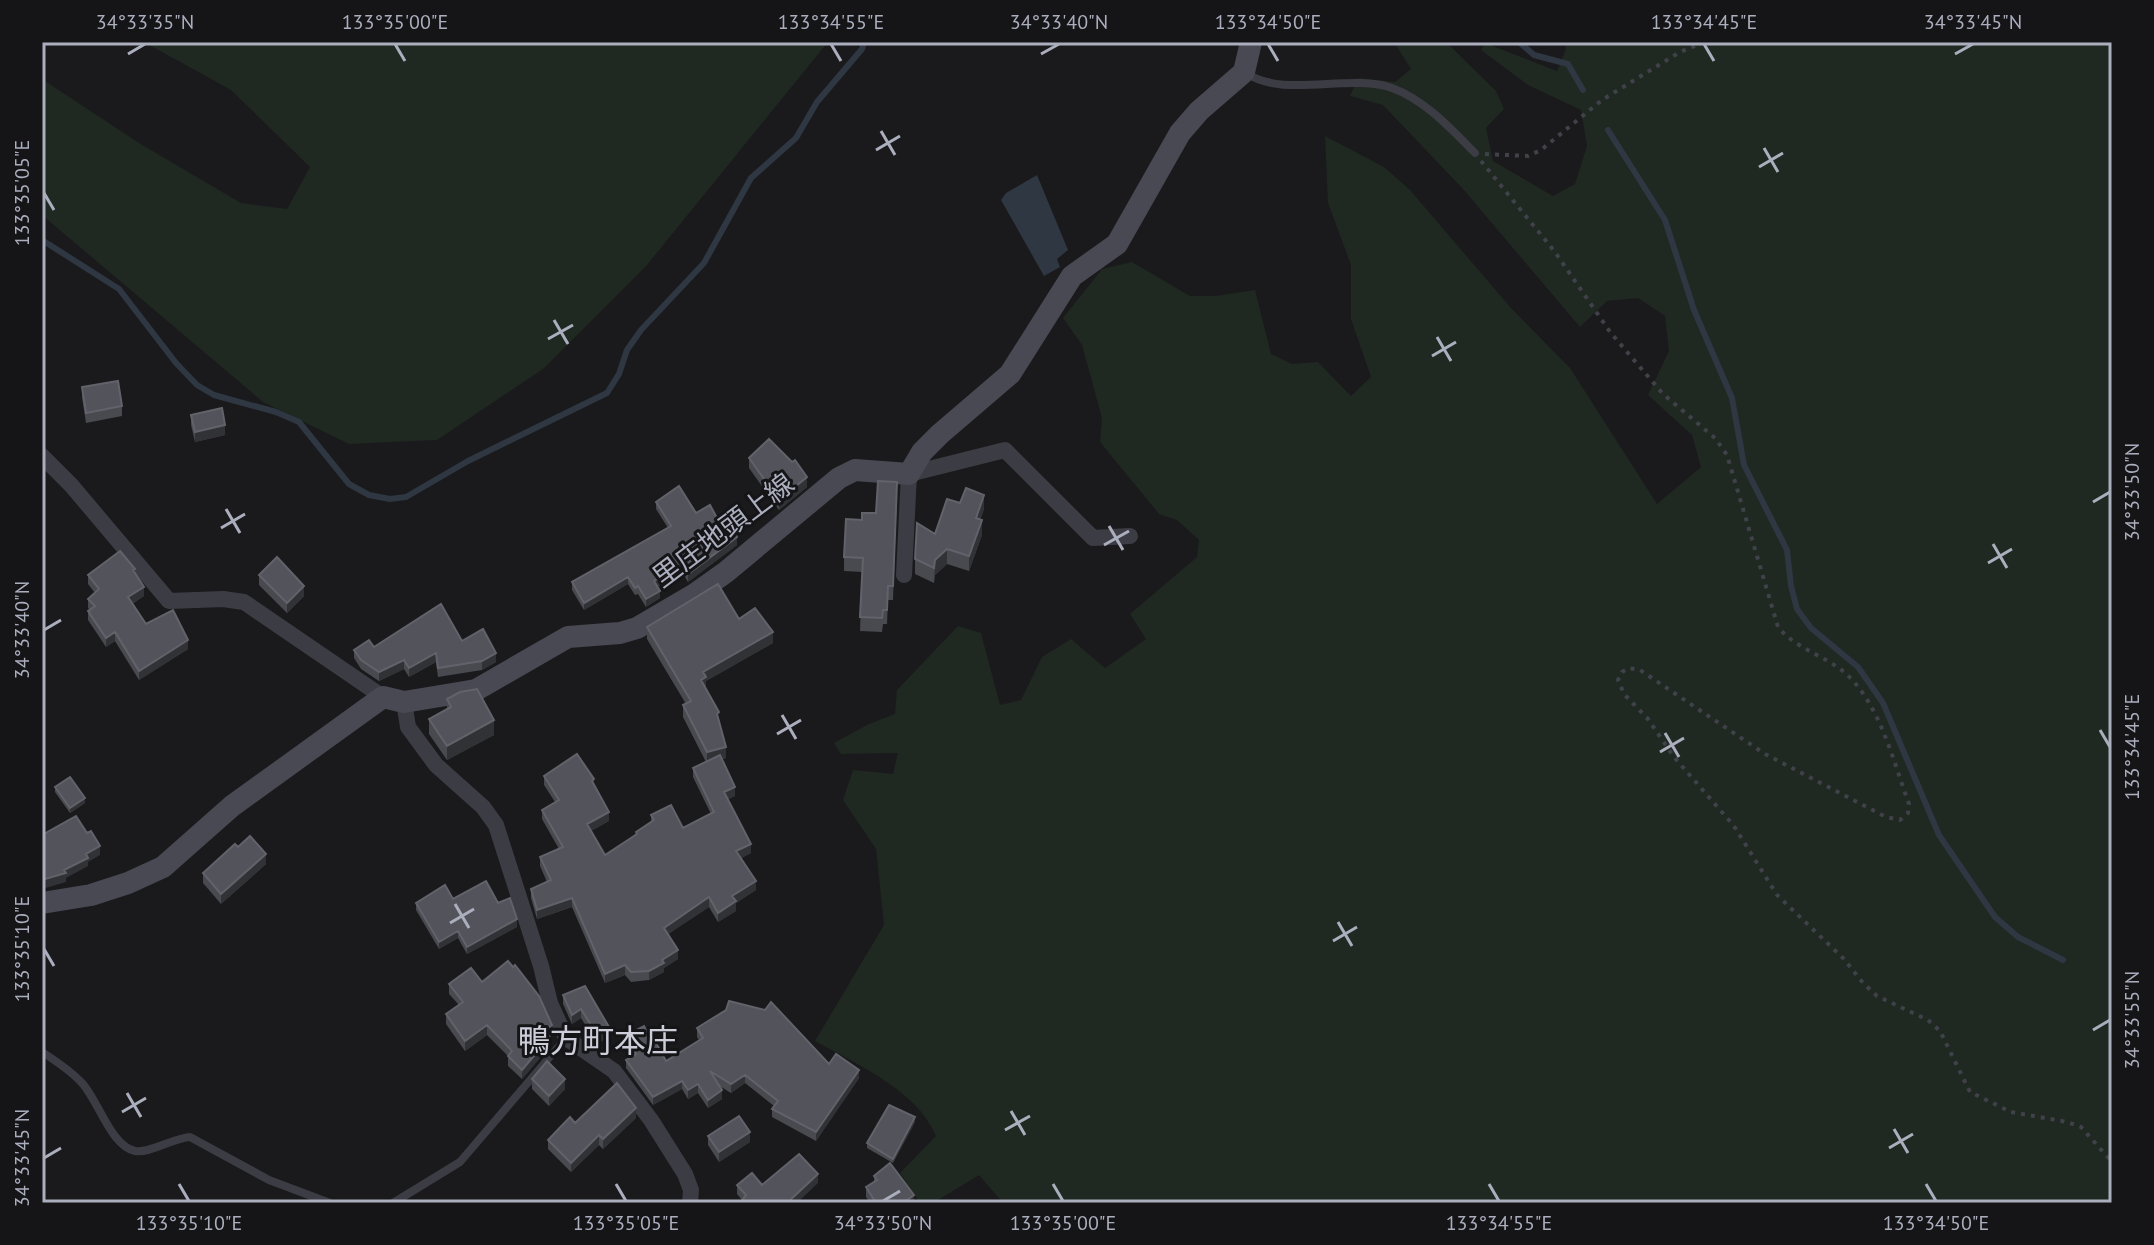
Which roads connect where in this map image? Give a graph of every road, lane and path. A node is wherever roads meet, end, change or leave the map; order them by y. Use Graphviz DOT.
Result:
graph roads {
  1 [pos="1251,42"];
  2 [pos="1705,42"];
  3 [pos="1244,72"];
  4 [pos="1475,153"];
  5 [pos="42,456"];
  6 [pos="909,474"];
  7 [pos="1130,536"];
  8 [pos="904,575"];
  9 [pos="393,700"];
  10 [pos="42,903"];
  11 [pos="566,1038"];
  12 [pos="42,1052"];
  13 [pos="2112,1162"];
  14 [pos="330,1203"];
  15 [pos="393,1203"];
  16 [pos="690,1203"];
  1 -- 3 [label="main road"];
  2 -- 4 [label="path"];
  3 -- 4 [label="lane"];
  3 -- 6 [label="main road"];
  4 -- 13 [label="path"];
  5 -- 9 [label="street"];
  6 -- 7 [label="street"];
  6 -- 8 [label="street"];
  6 -- 9 [label="main road, 里庄地頭上線"];
  9 -- 10 [label="main road, 里庄地頭上線"];
  9 -- 11 [label="street"];
  11 -- 15 [label="lane"];
  11 -- 16 [label="street"];
  12 -- 14 [label="lane"];
}
